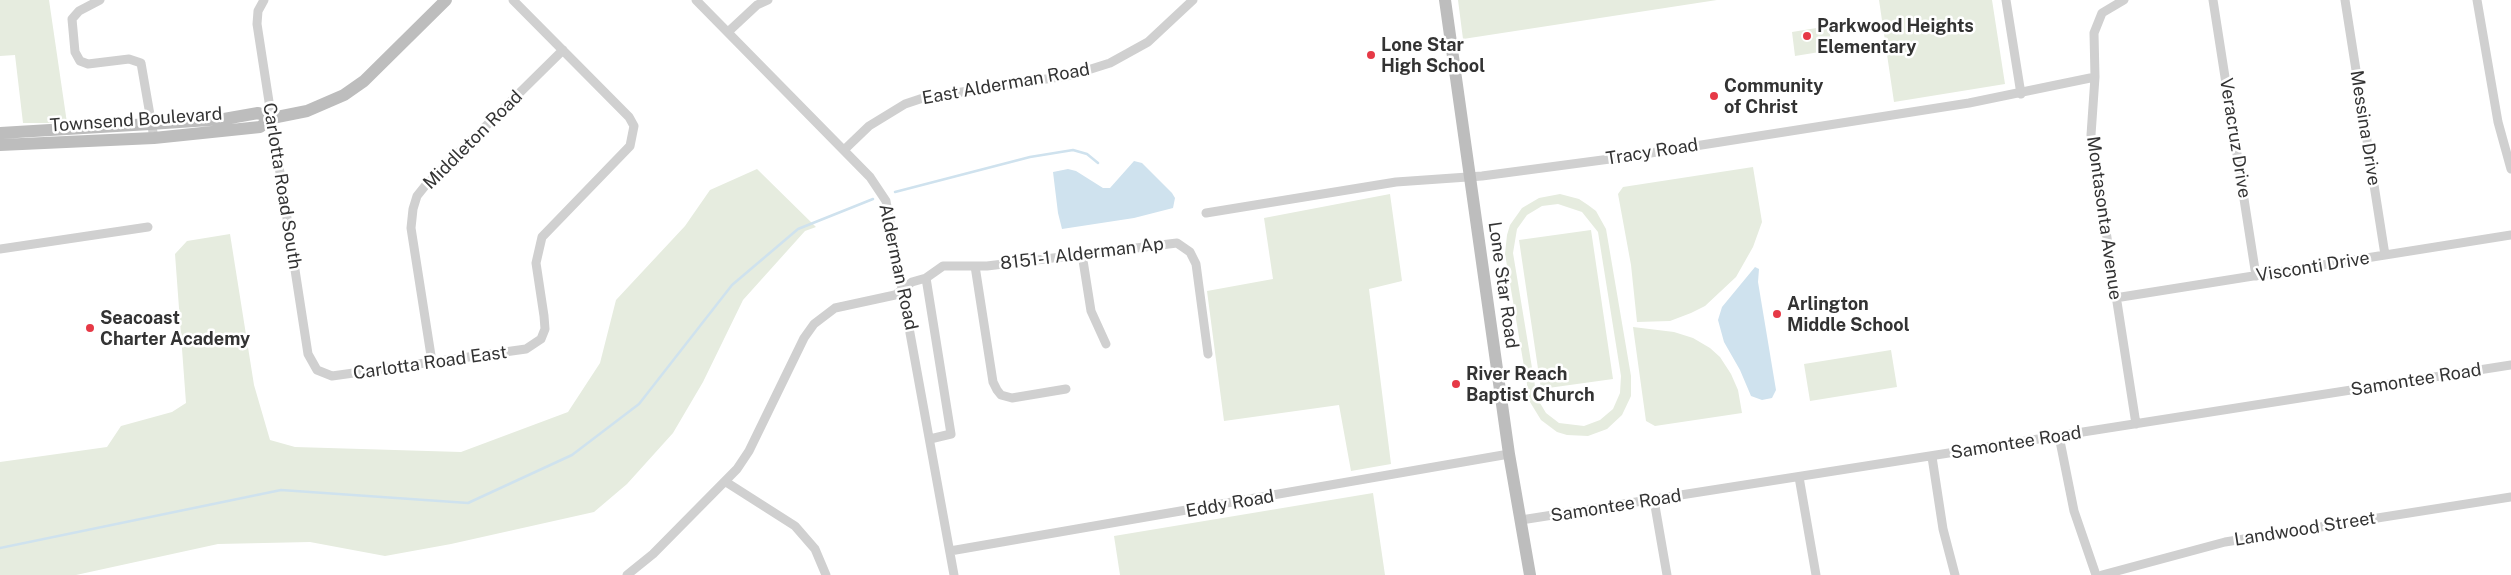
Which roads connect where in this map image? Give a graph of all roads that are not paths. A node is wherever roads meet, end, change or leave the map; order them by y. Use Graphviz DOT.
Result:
graph roads {
  1 [pos="100,0"];
  2 [pos="264,0"];
  3 [pos="446,0"];
  4 [pos="513,0"];
  5 [pos="696,0"];
  6 [pos="768,0"];
  7 [pos="1193,0"];
  8 [pos="1445,0"];
  9 [pos="2006,0"];
  10 [pos="2124,0"];
  11 [pos="2213,0"];
  12 [pos="2345,0"];
  13 [pos="2478,0"];
  14 [pos="728,32"];
  15 [pos="563,50"];
  16 [pos="2095,78"];
  17 [pos="2021,94"];
  18 [pos="272,118"];
  19 [pos="150,124"];
  20 [pos="0,133"];
  21 [pos="154,138"];
  22 [pos="0,145"];
  23 [pos="844,150"];
  24 [pos="2511,169"];
  25 [pos="1470,177"];
  26 [pos="1206,213"];
  27 [pos="148,227"];
  28 [pos="2511,235"];
  29 [pos="0,249"];
  30 [pos="1082,254"];
  31 [pos="2385,255"];
  32 [pos="974,266"];
  33 [pos="2256,276"];
  34 [pos="922,279"];
  35 [pos="903,289"];
  36 [pos="2116,298"];
  37 [pos="1106,344"];
  38 [pos="1208,354"];
  39 [pos="432,362"];
  40 [pos="2511,365"];
  41 [pos="316,370"];
  42 [pos="1066,389"];
  43 [pos="2136,424"];
  44 [pos="2059,436"];
  45 [pos="930,439"];
  46 [pos="1509,454"];
  47 [pos="1932,457"];
  48 [pos="1798,477"];
  49 [pos="726,482"];
  50 [pos="2511,497"];
  51 [pos="1654,500"];
  52 [pos="1521,520"];
  53 [pos="950,551"];
  54 [pos="627,575"];
  55 [pos="826,575"];
  56 [pos="954,575"];
  57 [pos="1530,575"];
  58 [pos="1667,575"];
  59 [pos="1816,575"];
  60 [pos="1955,575"];
  61 [pos="2096,575"];
  62 [pos="2102,575"];
  1 -- 19 [label="street"];
  2 -- 18 [label="street, Carlotta Road South"];
  3 -- 18 [label="street, Townsend Boulevard"];
  4 -- 15 [label="street"];
  5 -- 14 [label="street, Alderman Road"];
  6 -- 14 [label="street"];
  7 -- 23 [label="street, East Alderman Road"];
  8 -- 25 [label="street, Lone Star Road"];
  9 -- 17 [label="street"];
  10 -- 16 [label="street, Montasonta Avenue"];
  11 -- 33 [label="street, Veracruz Drive"];
  12 -- 31 [label="street, Messina Drive"];
  13 -- 24 [label="street"];
  14 -- 23 [label="street, Alderman Road"];
  15 -- 39 [label="street, Middleton Road"];
  15 -- 39 [label="street, Carlotta Road East"];
  16 -- 17 [label="street, Tracy Road"];
  16 -- 36 [label="street, Montasonta Avenue"];
  17 -- 25 [label="street, Tracy Road"];
  18 -- 19 [label="street, Townsend Boulevard"];
  18 -- 21 [label="street, Townsend Boulevard"];
  18 -- 41 [label="street, Carlotta Road South"];
  19 -- 20 [label="street, Townsend Boulevard"];
  19 -- 21 [label="street"];
  21 -- 22 [label="street, Townsend Boulevard"];
  23 -- 35 [label="street, Alderman Road"];
  25 -- 26 [label="street, Tracy Road"];
  25 -- 46 [label="street, Lone Star Road"];
  27 -- 29 [label="street"];
  28 -- 31 [label="street, Visconti Drive"];
  30 -- 32 [label="street, 8151-1 Alderman Ap"];
  30 -- 37 [label="street"];
  30 -- 38 [label="street, 8151-1 Alderman Ap"];
  31 -- 33 [label="street, Visconti Drive"];
  32 -- 34 [label="street, 8151-1 Alderman Ap"];
  32 -- 42 [label="street"];
  33 -- 36 [label="street, Visconti Drive"];
  34 -- 35 [label="street, 8151-1 Alderman Ap"];
  34 -- 45 [label="street"];
  35 -- 45 [label="street, Alderman Road"];
  35 -- 49 [label="street, 8151-1 Alderman Ap"];
  36 -- 43 [label="street, Montasonta Avenue"];
  39 -- 41 [label="street, Carlotta Road East"];
  40 -- 43 [label="street, Samontee Road"];
  43 -- 44 [label="street, Samontee Road"];
  44 -- 47 [label="street, Samontee Road"];
  44 -- 61 [label="street"];
  45 -- 53 [label="street, Alderman Road"];
  46 -- 52 [label="street, Lone Star Road"];
  46 -- 53 [label="street, Eddy Road"];
  47 -- 48 [label="street, Samontee Road"];
  47 -- 60 [label="street"];
  48 -- 51 [label="street, Samontee Road"];
  48 -- 59 [label="street"];
  49 -- 54 [label="street, 8151-1 Alderman Ap"];
  49 -- 55 [label="street"];
  50 -- 62 [label="street, Landwood Street"];
  51 -- 52 [label="street, Samontee Road"];
  51 -- 58 [label="street"];
  52 -- 57 [label="street, Lone Star Road"];
  53 -- 56 [label="street, Alderman Road"];
}
